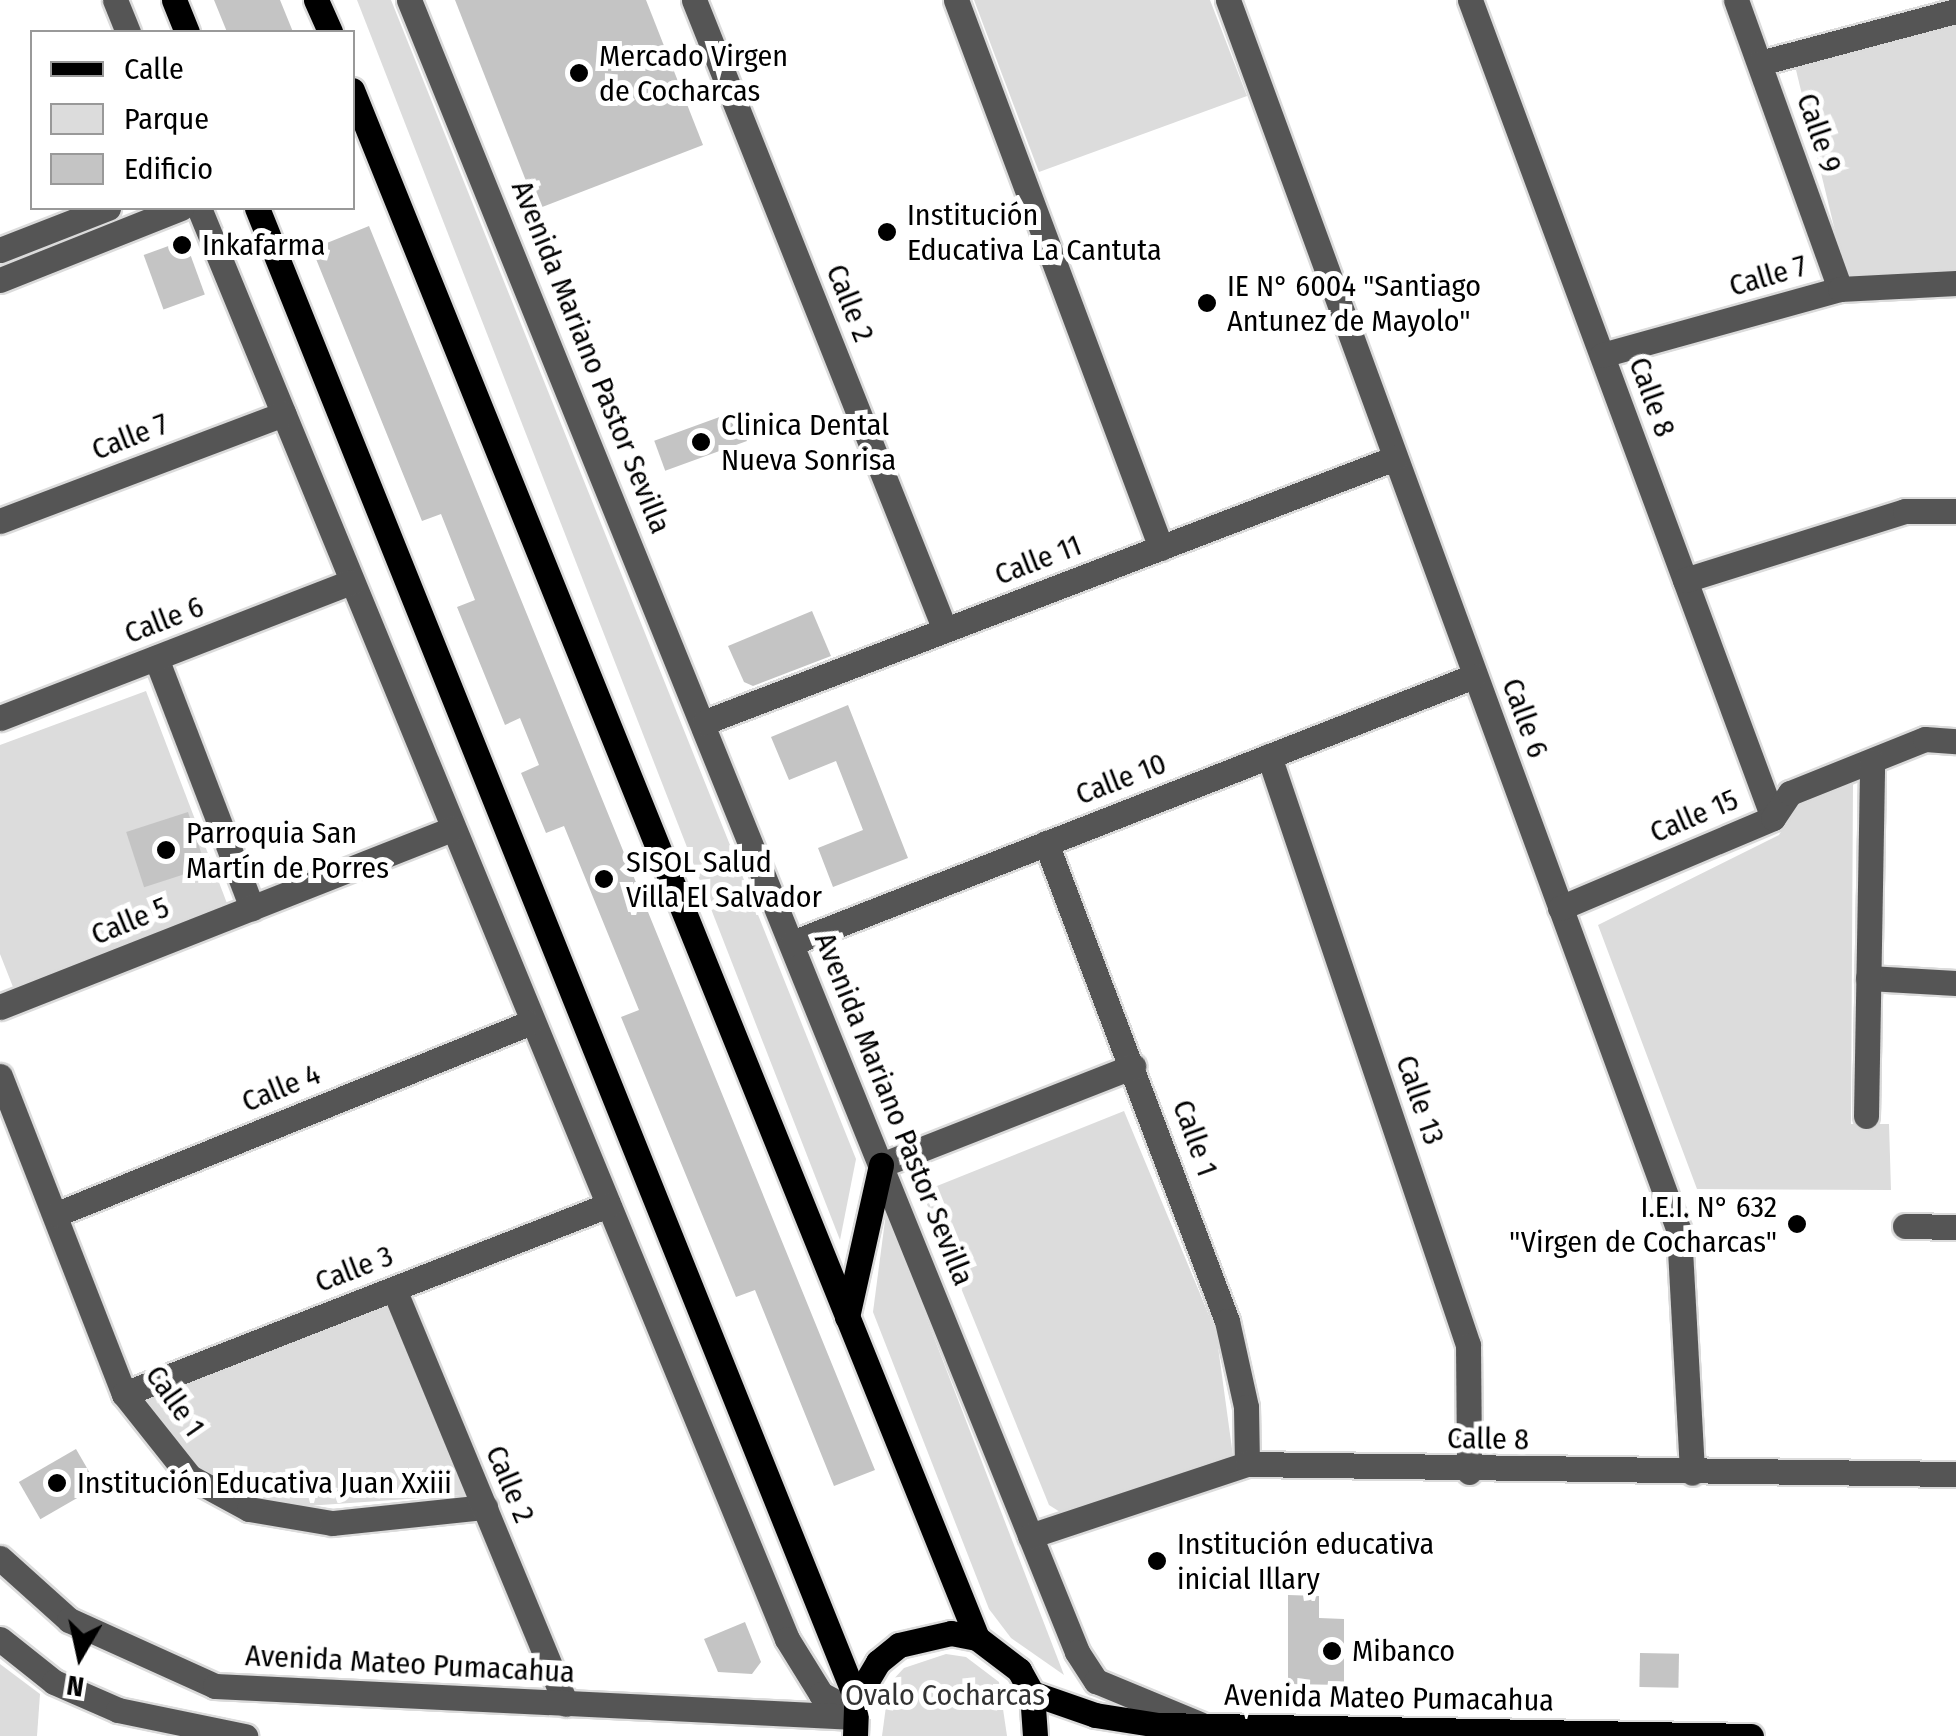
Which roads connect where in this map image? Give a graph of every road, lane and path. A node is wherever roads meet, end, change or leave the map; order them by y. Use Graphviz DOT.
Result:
graph roads {
  1 [pos="115,0"];
  2 [pos="174,0"];
  3 [pos="316,0"];
  4 [pos="409,0"];
  5 [pos="694,0"];
  6 [pos="956,0"];
  7 [pos="1228,0"];
  8 [pos="1470,0"];
  9 [pos="1736,0"];
  10 [pos="1956,11"];
  11 [pos="127,30"];
  12 [pos="186,30"];
  13 [pos="329,30"];
  14 [pos="1760,63"];
  15 [pos="358,117"];
  16 [pos="103,210"];
  17 [pos="176,210"];
  18 [pos="201,210"];
  19 [pos="258,210"];
  20 [pos="0,250"];
  21 [pos="0,280"];
  22 [pos="1956,283"];
  23 [pos="1840,289"];
  24 [pos="1602,355"];
  25 [pos="283,414"];
  26 [pos="1394,458"];
  27 [pos="1956,512"];
  28 [pos="0,521"];
  29 [pos="1161,548"];
  30 [pos="1685,580"];
  31 [pos="351,582"];
  32 [pos="945,630"];
  33 [pos="156,658"];
  34 [pos="1474,676"];
  35 [pos="0,718"];
  36 [pos="706,722"];
  37 [pos="1956,741"];
  38 [pos="1269,756"];
  39 [pos="1872,760"];
  40 [pos="1773,818"];
  41 [pos="451,829"];
  42 [pos="1046,843"];
  43 [pos="252,908"];
  44 [pos="1560,908"];
  45 [pos="792,943"];
  46 [pos="1868,978"];
  47 [pos="1956,983"];
  48 [pos="0,1008"];
  49 [pos="529,1023"];
  50 [pos="1133,1066"];
  51 [pos="0,1076"];
  52 [pos="1866,1116"];
  53 [pos="881,1165"];
  54 [pos="608,1205"];
  55 [pos="57,1214"];
  56 [pos="1905,1226"];
  57 [pos="1956,1227"];
  58 [pos="394,1289"];
  59 [pos="847,1318"];
  60 [pos="124,1394"];
  61 [pos="1247,1464"];
  62 [pos="1468,1472"];
  63 [pos="1692,1473"];
  64 [pos="1956,1474"];
  65 [pos="485,1507"];
  66 [pos="1030,1536"];
  67 [pos="0,1558"];
  68 [pos="977,1638"];
  69 [pos="0,1639"];
  70 [pos="1032,1693"];
  71 [pos="566,1704"];
  72 [pos="856,1716"];
  73 [pos="1209,1728"];
  74 [pos="245,1736"];
  75 [pos="1035,1736"];
  76 [pos="1751,1736"];
  1 -- 11 [label="street"];
  2 -- 12 [label="main road"];
  3 -- 13 [label="main road"];
  4 -- 36 [label="street, Avenida Mariano Pastor Sevilla"];
  5 -- 32 [label="street, Calle 2"];
  6 -- 29 [label="street"];
  7 -- 26 [label="street, Calle 6"];
  8 -- 24 [label="street, Calle 8"];
  9 -- 14 [label="street, Calle 9"];
  10 -- 14 [label="street"];
  14 -- 23 [label="street, Calle 9"];
  15 -- 59 [label="main road"];
  16 -- 20 [label="street"];
  17 -- 21 [label="street"];
  18 -- 25 [label="street"];
  19 -- 72 [label="main road"];
  22 -- 23 [label="street, Calle 7"];
  23 -- 24 [label="street, Calle 7"];
  24 -- 30 [label="street, Calle 8"];
  25 -- 28 [label="street, Calle 7"];
  25 -- 31 [label="street"];
  26 -- 29 [label="street, Calle 11"];
  26 -- 34 [label="street, Calle 6"];
  27 -- 30 [label="street"];
  29 -- 32 [label="street, Calle 11"];
  30 -- 40 [label="street, Calle 8"];
  31 -- 33 [label="street, Calle 6"];
  31 -- 41 [label="street"];
  32 -- 36 [label="street, Calle 11"];
  33 -- 35 [label="street, Calle 6"];
  33 -- 43 [label="street"];
  34 -- 38 [label="street, Calle 10"];
  34 -- 44 [label="street, Calle 6"];
  36 -- 45 [label="street, Avenida Mariano Pastor Sevilla"];
  37 -- 39 [label="street, Calle 15"];
  38 -- 42 [label="street, Calle 10"];
  38 -- 62 [label="street, Calle 13"];
  39 -- 40 [label="street, Calle 15"];
  39 -- 46 [label="street"];
  40 -- 44 [label="street, Calle 15"];
  41 -- 43 [label="street, Calle 5"];
  41 -- 49 [label="street"];
  42 -- 45 [label="street, Calle 10"];
  42 -- 50 [label="street, Calle 1"];
  43 -- 48 [label="street, Calle 5"];
  44 -- 63 [label="street, Calle 6"];
  45 -- 53 [label="street, Avenida Mariano Pastor Sevilla"];
  46 -- 47 [label="street"];
  46 -- 52 [label="street"];
  49 -- 54 [label="street"];
  49 -- 55 [label="street, Calle 4"];
  50 -- 53 [label="street"];
  50 -- 61 [label="street, Calle 1"];
  51 -- 55 [label="street, Calle 1"];
  53 -- 59 [label="main road"];
  53 -- 66 [label="street, Avenida Mariano Pastor Sevilla"];
  54 -- 58 [label="street, Calle 3"];
  54 -- 72 [label="street"];
  55 -- 60 [label="street, Calle 1"];
  56 -- 57 [label="street"];
  58 -- 60 [label="street, Calle 3"];
  58 -- 65 [label="street, Calle 2"];
  59 -- 68 [label="main road"];
  60 -- 65 [label="street, Calle 1"];
  61 -- 62 [label="street, Calle 8"];
  61 -- 66 [label="street, Calle 8"];
  62 -- 63 [label="street, Calle 8"];
  63 -- 64 [label="street, Calle 8"];
  65 -- 71 [label="street, Calle 2"];
  66 -- 73 [label="street, Avenida Mariano Pastor Sevilla"];
  67 -- 71 [label="street, Avenida Mateo Pumacahua"];
  68 -- 70 [label="main road"];
  68 -- 72 [label="main road"];
  69 -- 74 [label="street"];
  70 -- 73 [label="main road, Avenida Mateo Pumacahua"];
  70 -- 75 [label="main road"];
  71 -- 72 [label="street, Avenida Mateo Pumacahua"];
  73 -- 76 [label="main road, Avenida Mateo Pumacahua"];
}
